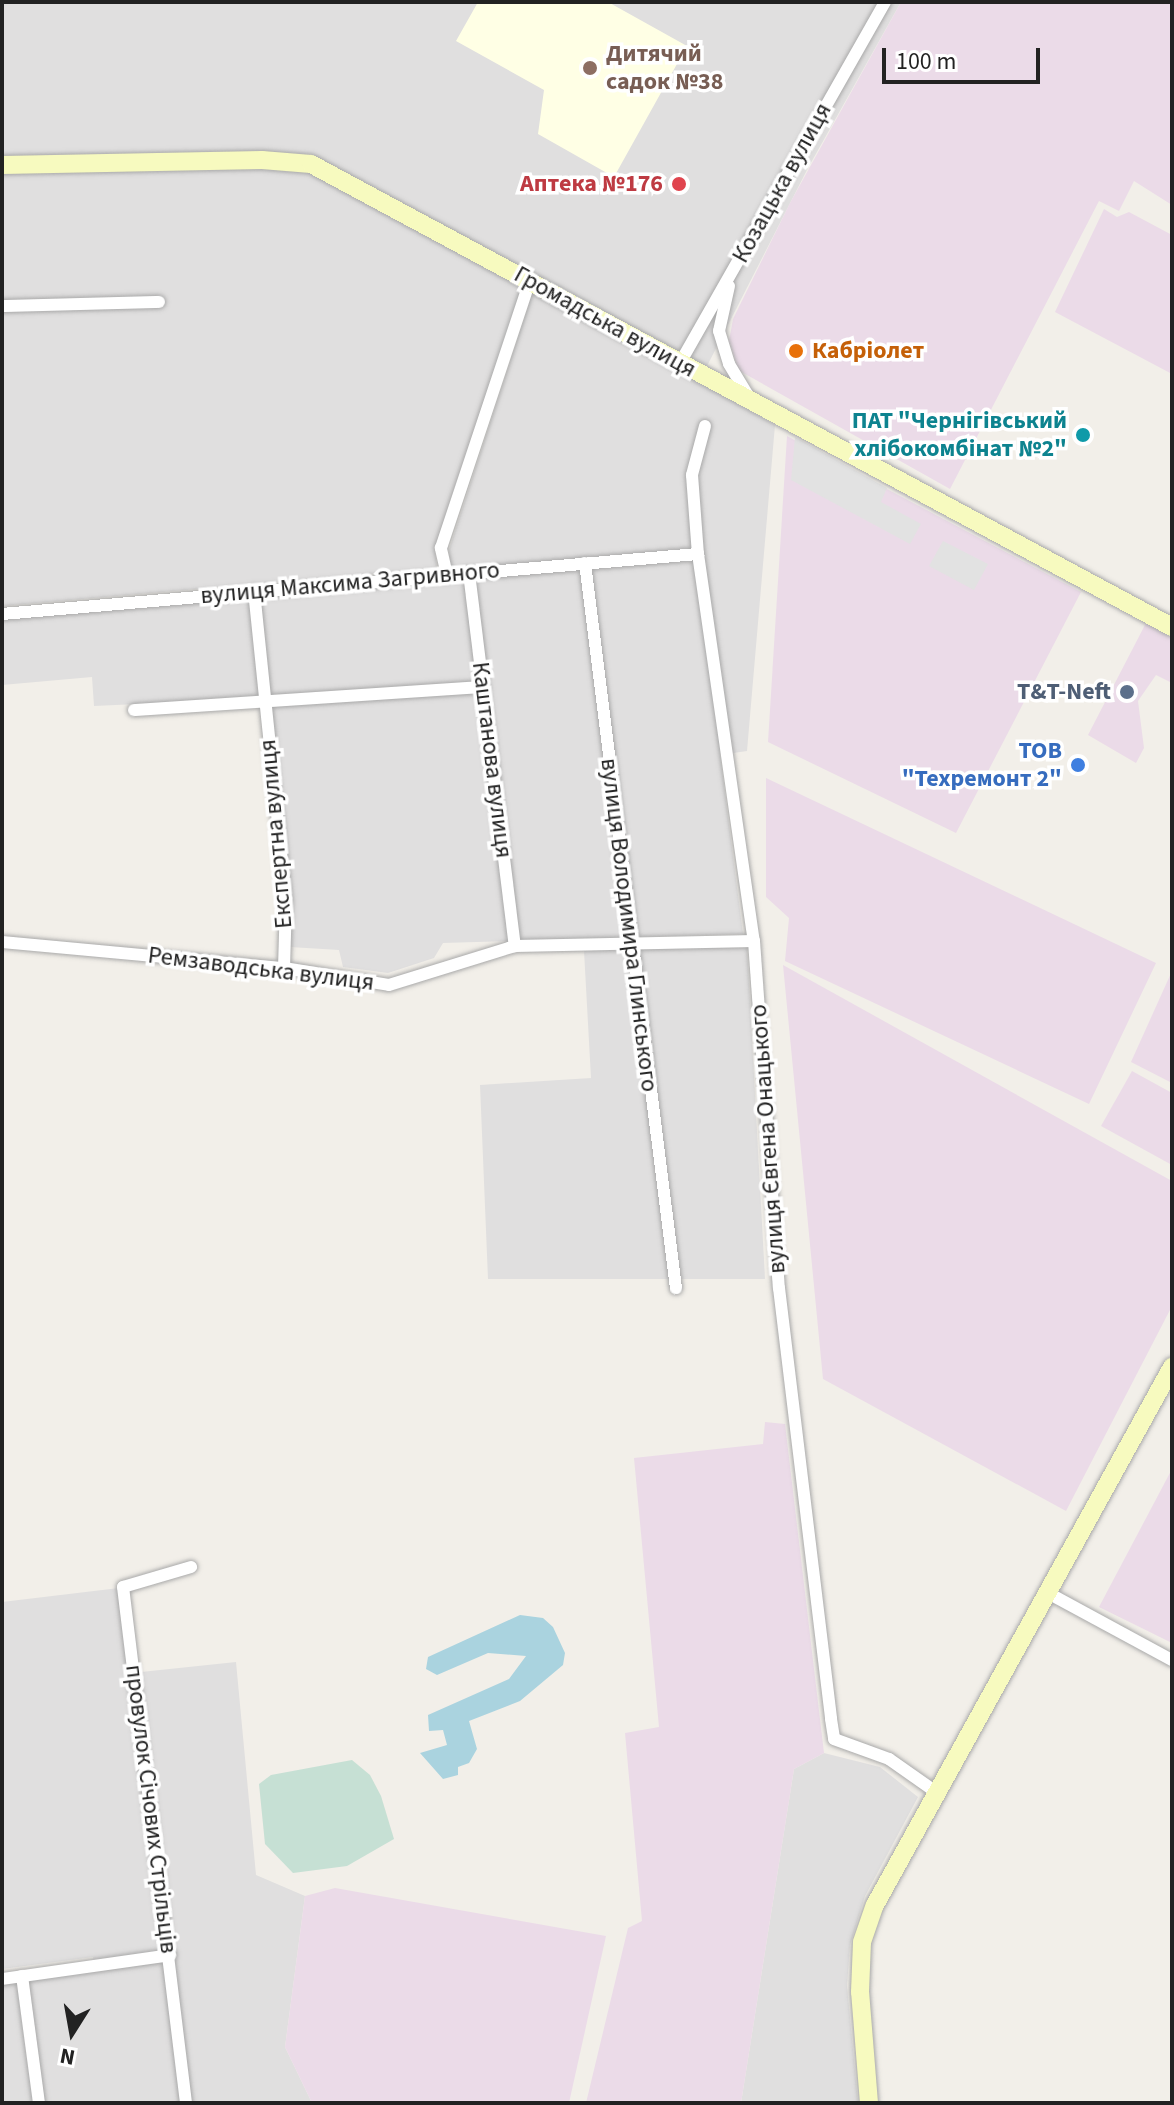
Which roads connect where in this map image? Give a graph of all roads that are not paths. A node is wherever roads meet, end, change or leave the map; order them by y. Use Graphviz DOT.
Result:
graph roads {
  1 [pos="885,2"];
  2 [pos="2,165"];
  3 [pos="734,267"];
  4 [pos="530,281"];
  5 [pos="159,302"];
  6 [pos="2,306"];
  7 [pos="680,363"];
  8 [pos="753,405"];
  9 [pos="705,426"];
  10 [pos="698,554"];
  11 [pos="585,563"];
  12 [pos="469,573"];
  13 [pos="447,575"];
  14 [pos="254,591"];
  15 [pos="2,614"];
  16 [pos="1172,627"];
  17 [pos="483,687"];
  18 [pos="264,702"];
  19 [pos="134,710"];
  20 [pos="630,941"];
  21 [pos="754,941"];
  22 [pos="2,942"];
  23 [pos="515,946"];
  24 [pos="284,968"];
  25 [pos="676,1288"];
  26 [pos="1172,1367"];
  27 [pos="191,1567"];
  28 [pos="1048,1593"];
  29 [pos="1172,1660"];
  30 [pos="936,1792"];
  31 [pos="170,1955"];
  32 [pos="22,1976"];
  33 [pos="2,1979"];
  34 [pos="39,2103"];
  35 [pos="186,2103"];
  36 [pos="869,2103"];
  1 -- 3 [label="street, Козацька вулиця"];
  2 -- 4 [label="street, Громадська вулиця"];
  3 -- 7 [label="street, Козацька вулиця"];
  3 -- 8 [label="street"];
  4 -- 7 [label="street, Громадська вулиця"];
  4 -- 13 [label="street"];
  5 -- 6 [label="street"];
  7 -- 8 [label="street, Громадська вулиця"];
  8 -- 16 [label="street, Громадська вулиця"];
  9 -- 10 [label="street, вулиця Євгена Онацького"];
  10 -- 11 [label="street, вулиця Максима Загривного"];
  10 -- 21 [label="street, вулиця Євгена Онацького"];
  11 -- 12 [label="street, вулиця Максима Загривного"];
  11 -- 20 [label="street, вулиця Володимира Глинського"];
  12 -- 13 [label="street, вулиця Максима Загривного"];
  12 -- 17 [label="street, Каштанова вулиця"];
  13 -- 14 [label="street, вулиця Максима Загривного"];
  14 -- 15 [label="street, вулиця Максима Загривного"];
  14 -- 18 [label="street, Експертна вулиця"];
  17 -- 18 [label="street"];
  17 -- 23 [label="street, Каштанова вулиця"];
  18 -- 19 [label="street"];
  18 -- 24 [label="street, Експертна вулиця"];
  20 -- 21 [label="street, Ремзаводська вулиця"];
  20 -- 23 [label="street, Ремзаводська вулиця"];
  20 -- 25 [label="street, вулиця Володимира Глинського"];
  21 -- 30 [label="street, вулиця Євгена Онацького"];
  22 -- 24 [label="street, Ремзаводська вулиця"];
  23 -- 24 [label="street, Ремзаводська вулиця"];
  26 -- 28 [label="street"];
  27 -- 31 [label="street, провулок Січових Стрільців"];
  28 -- 29 [label="street"];
  28 -- 30 [label="street"];
  30 -- 36 [label="street"];
  31 -- 32 [label="street"];
  31 -- 35 [label="street, провулок Січових Стрільців"];
  32 -- 33 [label="street"];
  32 -- 34 [label="street"];
}
